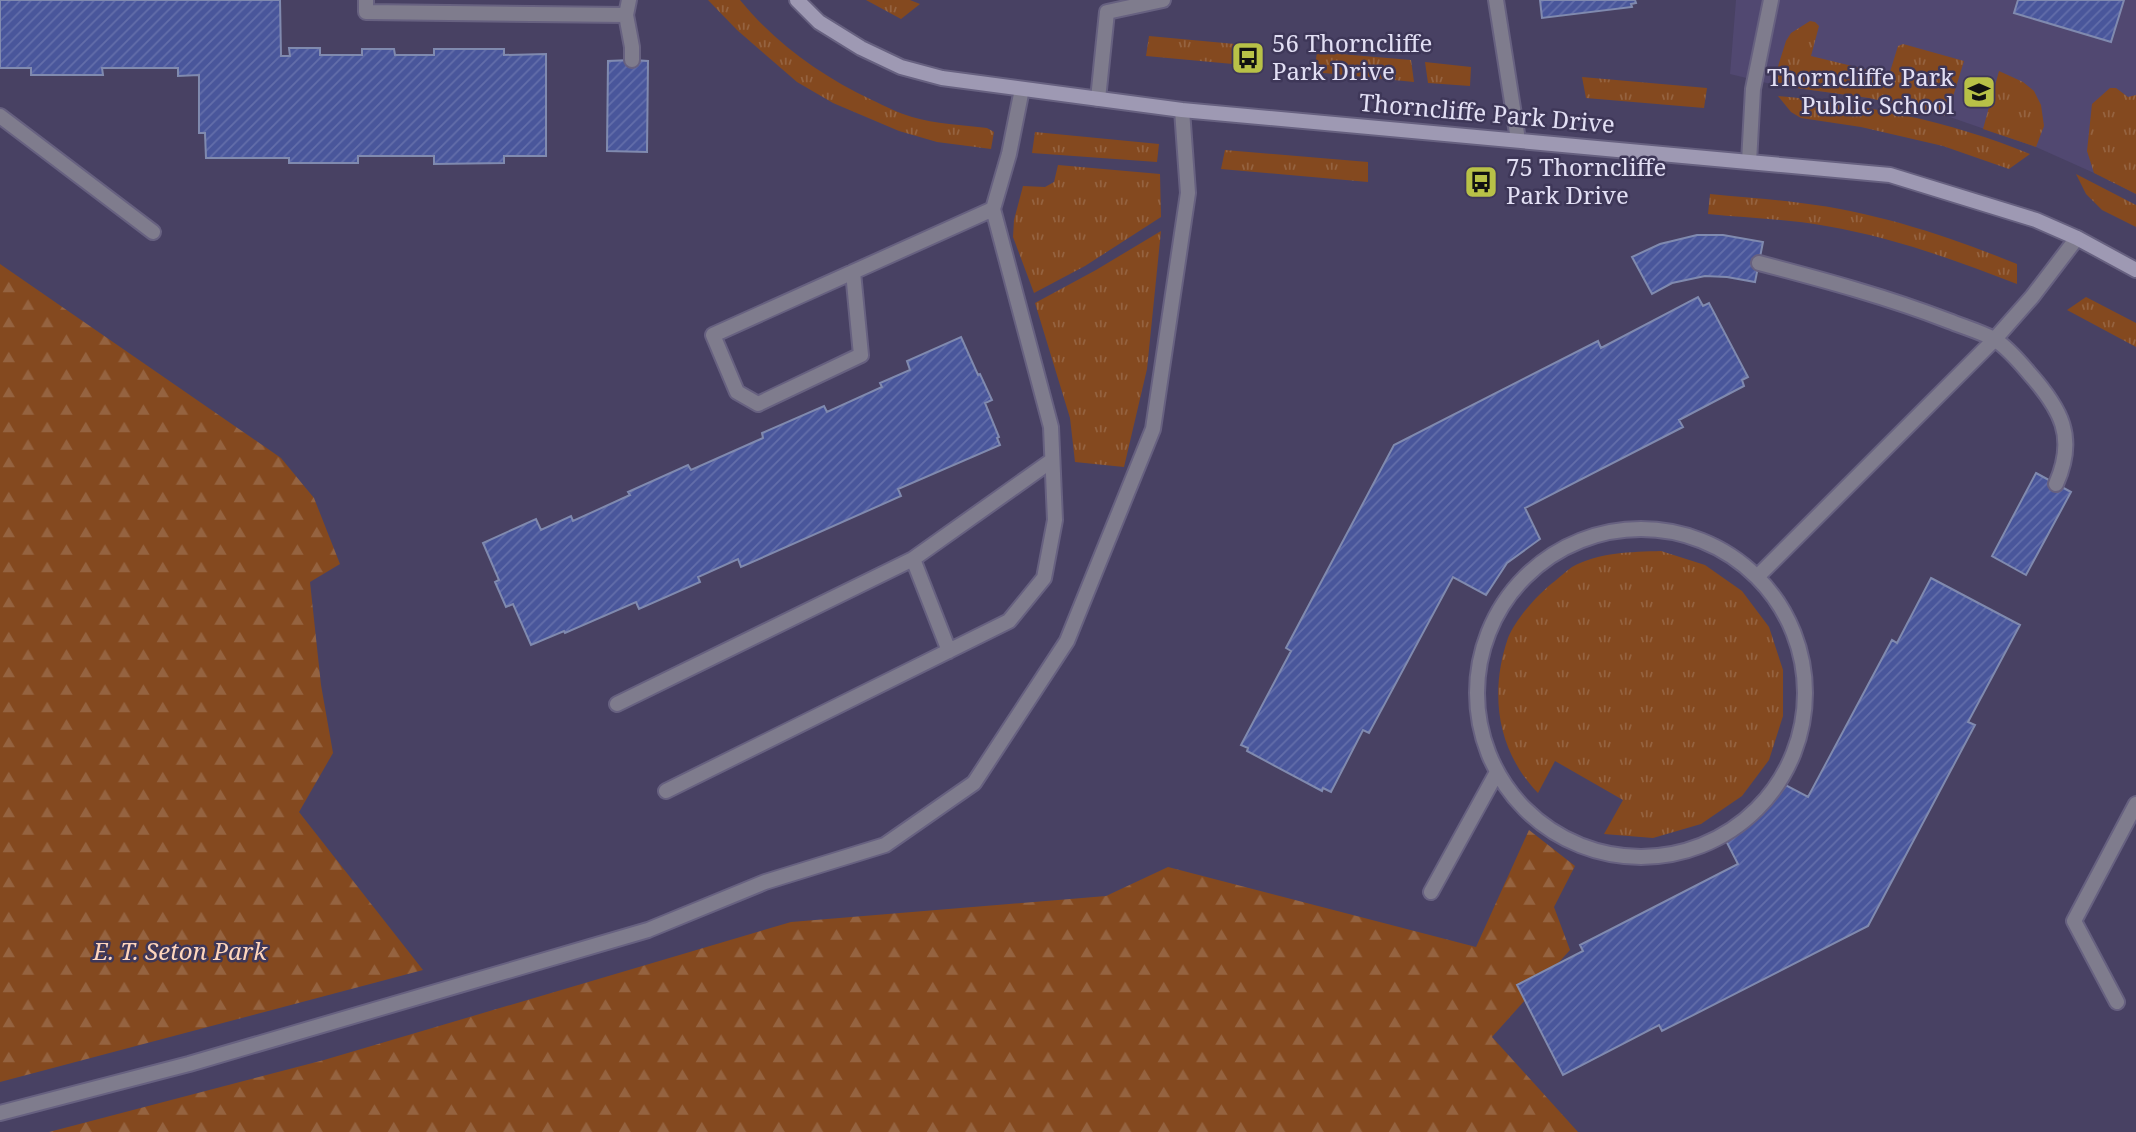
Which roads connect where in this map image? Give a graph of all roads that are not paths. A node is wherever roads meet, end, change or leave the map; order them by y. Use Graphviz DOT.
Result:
graph roads {
  1 [pos="366,0"];
  2 [pos="797,0"];
  3 [pos="1163,0"];
  4 [pos="1496,0"];
  5 [pos="1770,0"];
  6 [pos="627,7"];
  7 [pos="632,60"];
  8 [pos="1022,89"];
  9 [pos="1098,99"];
  10 [pos="1182,110"];
  11 [pos="0,116"];
  12 [pos="1518,140"];
  13 [pos="1749,162"];
  14 [pos="993,209"];
  15 [pos="153,232"];
  16 [pos="2077,238"];
  17 [pos="1759,263"];
  18 [pos="2136,270"];
  19 [pos="853,272"];
  20 [pos="1994,340"];
  21 [pos="1051,461"];
  22 [pos="2056,484"];
  23 [pos="913,559"];
  24 [pos="1758,576"];
  25 [pos="949,651"];
  26 [pos="617,704"];
  27 [pos="1496,774"];
  28 [pos="666,791"];
  29 [pos="2136,804"];
  30 [pos="1430,892"];
  31 [pos="2117,1002"];
  32 [pos="0,1113"];
  1 -- 6 [label="lane"];
  2 -- 8 [label="street, Thorncliffe Park Drive"];
  3 -- 9 [label="lane"];
  4 -- 12 [label="lane"];
  5 -- 13 [label="lane"];
  6 -- 7 [label="lane"];
  8 -- 9 [label="street, Thorncliffe Park Drive"];
  8 -- 14 [label="lane"];
  9 -- 10 [label="street, Thorncliffe Park Drive"];
  10 -- 12 [label="street, Thorncliffe Park Drive"];
  10 -- 32 [label="lane"];
  11 -- 15 [label="lane"];
  12 -- 13 [label="street, Thorncliffe Park Drive"];
  13 -- 16 [label="street, Thorncliffe Park Drive"];
  14 -- 19 [label="lane"];
  14 -- 21 [label="lane"];
  16 -- 18 [label="street, Thorncliffe Park Drive"];
  16 -- 20 [label="lane"];
  17 -- 20 [label="lane"];
  19 -- 19 [label="lane"];
  20 -- 22 [label="lane"];
  20 -- 24 [label="lane"];
  21 -- 23 [label="lane"];
  21 -- 25 [label="lane"];
  23 -- 25 [label="lane"];
  23 -- 26 [label="lane"];
  24 -- 27 [label="lane"];
  24 -- 27 [label="lane"];
  25 -- 28 [label="lane"];
  27 -- 30 [label="lane"];
  29 -- 31 [label="lane"];
}
